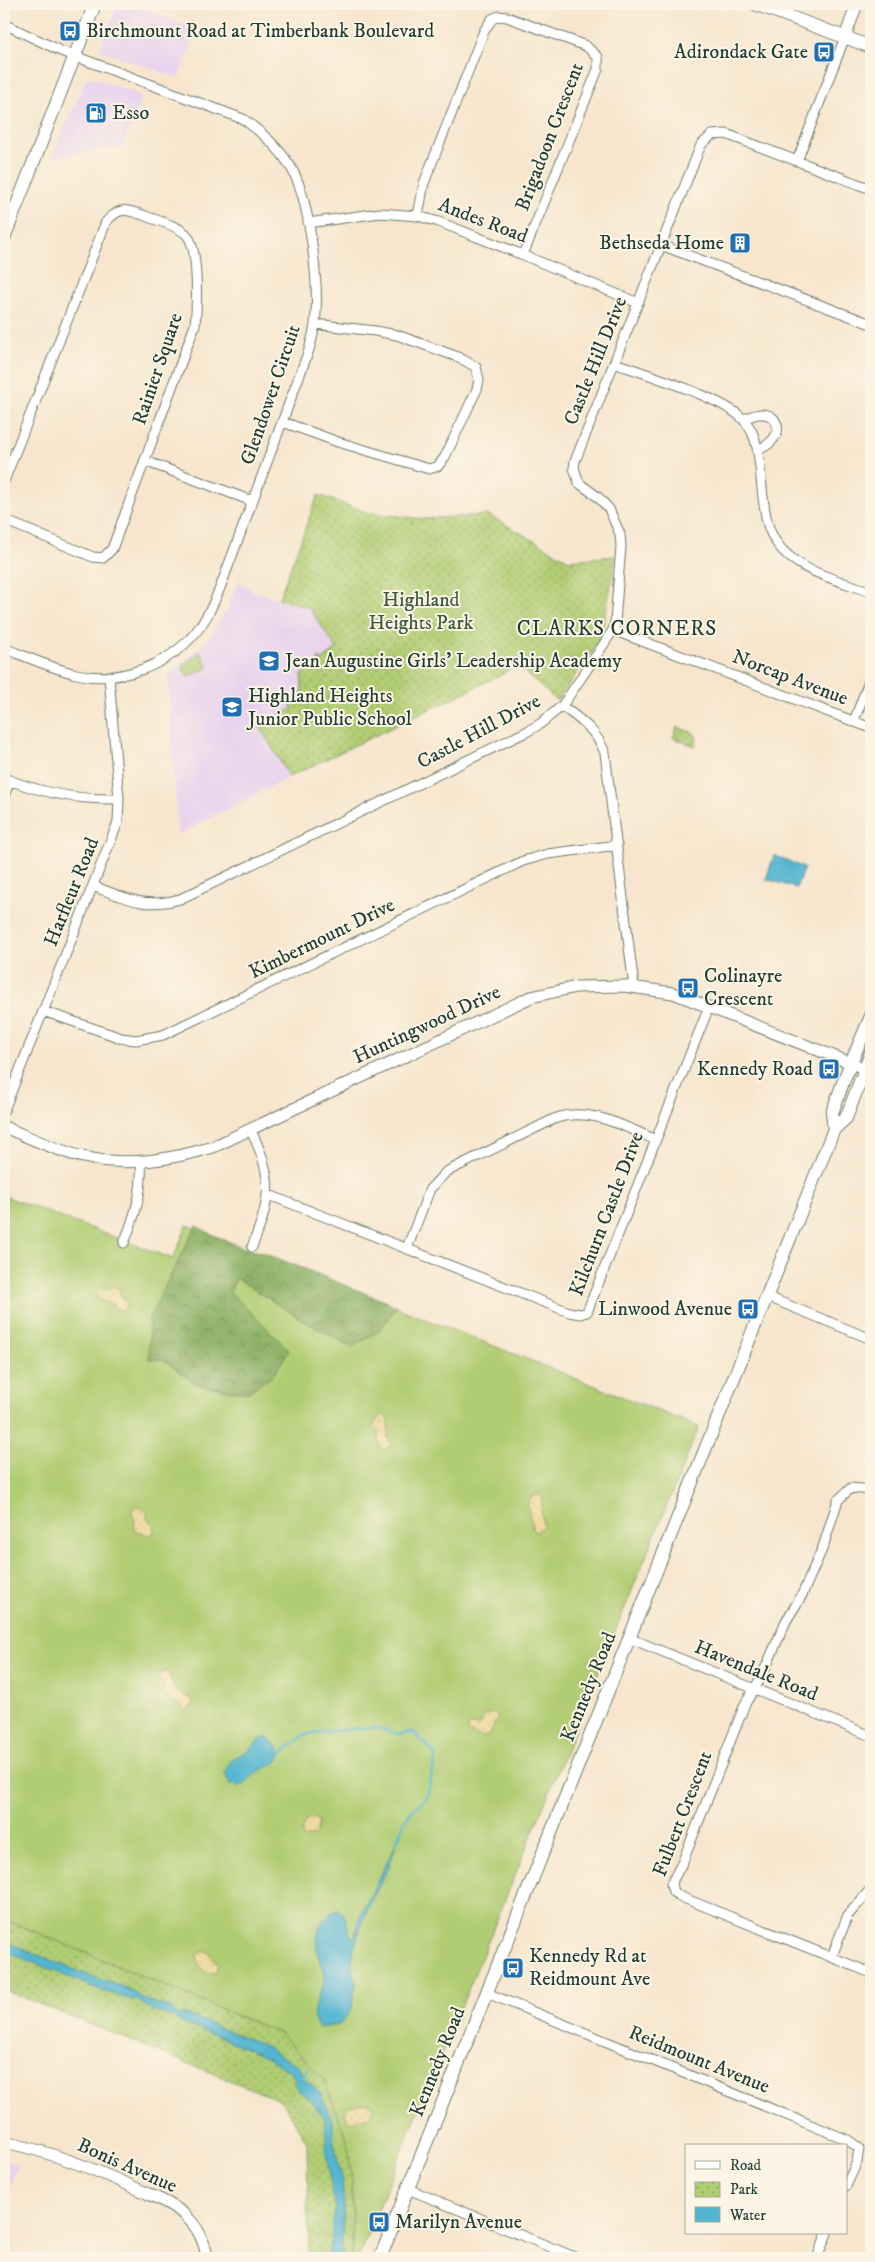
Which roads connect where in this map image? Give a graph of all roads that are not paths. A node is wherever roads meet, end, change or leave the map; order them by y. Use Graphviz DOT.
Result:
graph roads {
  1 [pos="95,4"];
  2 [pos="756,4"];
  3 [pos="857,4"];
  4 [pos="4,24"];
  5 [pos="845,37"];
  6 [pos="871,47"];
  7 [pos="74,56"];
  8 [pos="797,161"];
  9 [pos="871,189"];
  10 [pos="418,216"];
  11 [pos="308,223"];
  12 [pos="4,238"];
  13 [pos="661,245"];
  14 [pos="523,255"];
  15 [pos="638,303"];
  16 [pos="315,324"];
  17 [pos="871,324"];
  18 [pos="616,362"];
  19 [pos="744,419"];
  20 [pos="283,422"];
  21 [pos="758,450"];
  22 [pos="145,461"];
  23 [pos="4,481"];
  24 [pos="252,501"];
  25 [pos="4,520"];
  26 [pos="871,592"];
  27 [pos="612,630"];
  28 [pos="4,648"];
  29 [pos="109,676"];
  30 [pos="871,676"];
  31 [pos="562,706"];
  32 [pos="854,721"];
  33 [pos="871,728"];
  34 [pos="7,779"];
  35 [pos="4,795"];
  36 [pos="119,799"];
  37 [pos="617,845"];
  38 [pos="93,886"];
  39 [pos="634,987"];
  40 [pos="709,1006"];
  41 [pos="43,1011"];
  42 [pos="871,1016"];
  43 [pos="871,1053"];
  44 [pos="851,1062"];
  45 [pos="868,1070"];
  46 [pos="4,1110"];
  47 [pos="4,1127"];
  48 [pos="250,1129"];
  49 [pos="834,1129"];
  50 [pos="654,1140"];
  51 [pos="141,1162"];
  52 [pos="268,1195"];
  53 [pos="124,1243"];
  54 [pos="252,1247"];
  55 [pos="406,1248"];
  56 [pos="768,1298"];
  57 [pos="871,1339"];
  58 [pos="871,1490"];
  59 [pos="629,1638"];
  60 [pos="754,1690"];
  61 [pos="871,1736"];
  62 [pos="871,1889"];
  63 [pos="832,1956"];
  64 [pos="871,1973"];
  65 [pos="487,1993"];
  66 [pos="4,2142"];
  67 [pos="848,2182"];
  68 [pos="408,2189"];
  69 [pos="827,2234"];
  70 [pos="207,2258"];
  71 [pos="380,2258"];
  72 [pos="577,2258"];
  73 [pos="817,2258"];
  1 -- 7 [label="main road"];
  2 -- 5 [label="main road"];
  3 -- 5 [label="street"];
  4 -- 7 [label="street, Glendower Circuit"];
  5 -- 6 [label="main road"];
  5 -- 8 [label="street"];
  7 -- 11 [label="street, Glendower Circuit"];
  7 -- 12 [label="main road"];
  8 -- 9 [label="street"];
  8 -- 13 [label="street, Castle Hill Drive"];
  10 -- 11 [label="street, Andes Road"];
  10 -- 14 [label="street, Andes Road"];
  10 -- 14 [label="street, Brigadoon Crescent"];
  11 -- 16 [label="street, Glendower Circuit"];
  13 -- 15 [label="street, Castle Hill Drive"];
  13 -- 17 [label="street"];
  14 -- 15 [label="street, Andes Road"];
  15 -- 18 [label="street, Castle Hill Drive"];
  16 -- 20 [label="street, Glendower Circuit"];
  16 -- 20 [label="street"];
  18 -- 19 [label="street"];
  18 -- 27 [label="street, Castle Hill Drive"];
  19 -- 21 [label="street"];
  19 -- 21 [label="street"];
  20 -- 24 [label="street, Glendower Circuit"];
  21 -- 26 [label="street"];
  22 -- 23 [label="street, Rainier Square"];
  22 -- 24 [label="street"];
  22 -- 25 [label="street, Rainier Square"];
  24 -- 29 [label="street, Glendower Circuit"];
  27 -- 31 [label="street, Castle Hill Drive"];
  27 -- 32 [label="street, Norcap Avenue"];
  28 -- 29 [label="street, Glendower Circuit"];
  29 -- 36 [label="street, Harfleur Road"];
  30 -- 32 [label="street"];
  31 -- 37 [label="street"];
  31 -- 38 [label="street, Castle Hill Drive"];
  32 -- 33 [label="street, Norcap Avenue"];
  34 -- 35 [label="street"];
  34 -- 36 [label="street"];
  36 -- 38 [label="street, Harfleur Road"];
  37 -- 39 [label="street"];
  37 -- 41 [label="street, Kimbermount Drive"];
  38 -- 41 [label="street, Harfleur Road"];
  39 -- 40 [label="street, Huntingwood Drive"];
  39 -- 48 [label="street, Huntingwood Drive"];
  40 -- 44 [label="street, Huntingwood Drive"];
  40 -- 50 [label="street, Kilchurn Castle Drive"];
  41 -- 46 [label="street, Harfleur Road"];
  42 -- 44 [label="main road, Kennedy Road"];
  43 -- 45 [label="main road, Kennedy Road"];
  44 -- 45 [label="street, Huntingwood Drive"];
  44 -- 49 [label="main road, Kennedy Road"];
  45 -- 49 [label="main road, Kennedy Road"];
  47 -- 51 [label="street, Huntingwood Drive"];
  48 -- 51 [label="street, Huntingwood Drive"];
  48 -- 52 [label="street"];
  49 -- 56 [label="main road, Kennedy Road"];
  50 -- 55 [label="street"];
  50 -- 55 [label="street, Kilchurn Castle Drive"];
  51 -- 53 [label="street"];
  52 -- 54 [label="street"];
  52 -- 55 [label="street, Kilchurn Castle Drive"];
  56 -- 57 [label="street"];
  56 -- 59 [label="main road, Kennedy Road"];
  58 -- 60 [label="street"];
  59 -- 60 [label="street, Havendale Road"];
  59 -- 65 [label="main road, Kennedy Road"];
  60 -- 61 [label="street, Havendale Road"];
  60 -- 63 [label="street, Fulbert Crescent"];
  62 -- 63 [label="street"];
  63 -- 64 [label="street, Fulbert Crescent"];
  65 -- 67 [label="street, Reidmount Avenue"];
  65 -- 68 [label="main road, Kennedy Road"];
  66 -- 70 [label="street, Bonis Avenue"];
  68 -- 71 [label="main road, Kennedy Road"];
  68 -- 72 [label="street"];
  69 -- 73 [label="street"];
}
